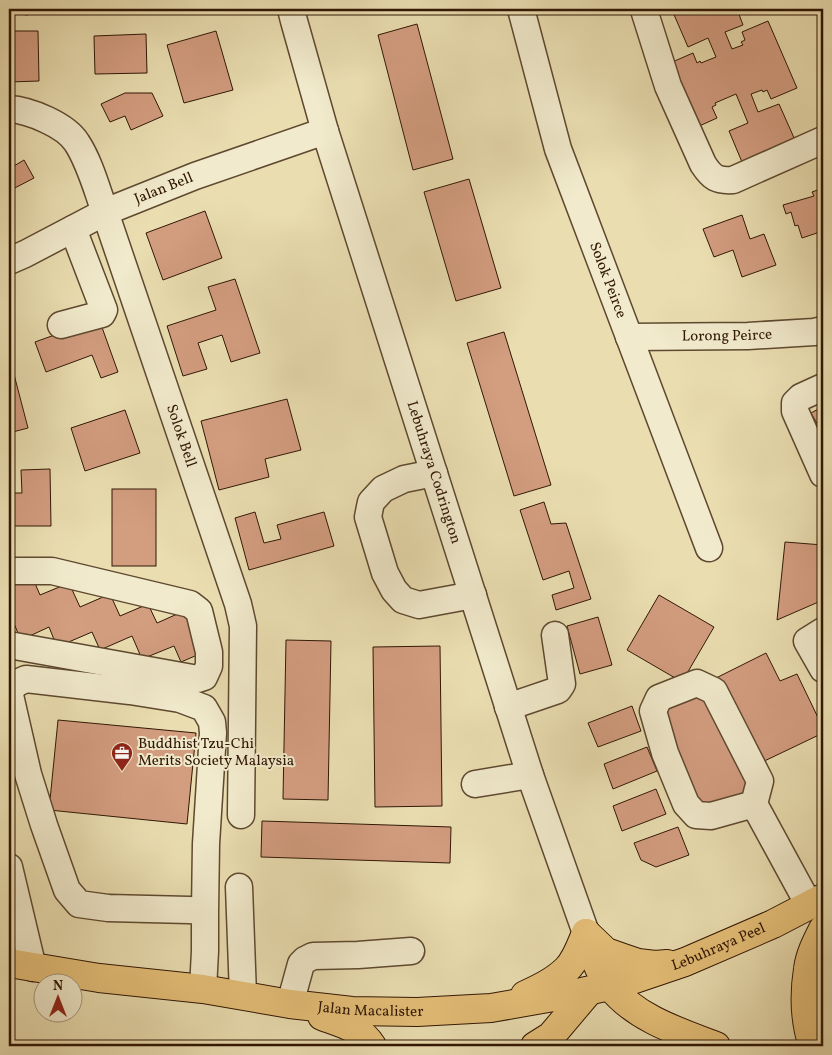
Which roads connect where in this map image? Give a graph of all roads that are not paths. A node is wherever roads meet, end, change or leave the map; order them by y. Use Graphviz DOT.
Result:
graph roads {
  1 [pos="291,9"];
  2 [pos="520,9"];
  3 [pos="644,10"];
  4 [pos="9,108"];
  5 [pos="326,130"];
  6 [pos="823,140"];
  7 [pos="105,212"];
  8 [pos="73,229"];
  9 [pos="9,261"];
  10 [pos="62,325"];
  11 [pos="823,330"];
  12 [pos="629,337"];
  13 [pos="823,387"];
  14 [pos="434,473"];
  15 [pos="823,474"];
  16 [pos="709,548"];
  17 [pos="9,570"];
  18 [pos="473,595"];
  19 [pos="823,631"];
  20 [pos="555,635"];
  21 [pos="9,645"];
  22 [pos="823,669"];
  23 [pos="508,707"];
  24 [pos="530,775"];
  25 [pos="475,784"];
  26 [pos="754,804"];
  27 [pos="242,815"];
  28 [pos="9,867"];
  29 [pos="239,887"];
  30 [pos="816,902"];
  31 [pos="205,911"];
  32 [pos="823,929"];
  33 [pos="586,933"];
  34 [pos="411,951"];
  35 [pos="685,962"];
  36 [pos="21,965"];
  37 [pos="599,988"];
  38 [pos="203,989"];
  39 [pos="243,995"];
  40 [pos="290,1004"];
  41 [pos="501,1006"];
  42 [pos="372,1046"];
  43 [pos="535,1046"];
  44 [pos="716,1046"];
  45 [pos="812,1046"];
  1 -- 5 [label="street, Lebuhraya Codrington"];
  2 -- 12 [label="street, Solok Peirce"];
  3 -- 6 [label="street"];
  4 -- 7 [label="street, Solok Bell"];
  5 -- 7 [label="street, Jalan Bell"];
  5 -- 14 [label="street, Lebuhraya Codrington"];
  7 -- 8 [label="street, Jalan Bell"];
  7 -- 27 [label="street, Solok Bell"];
  8 -- 9 [label="street, Jalan Bell"];
  8 -- 10 [label="street"];
  11 -- 12 [label="street, Lorong Peirce"];
  12 -- 16 [label="street, Solok Peirce"];
  13 -- 15 [label="street"];
  14 -- 18 [label="street, Lebuhraya Codrington"];
  14 -- 18 [label="street"];
  17 -- 21 [label="street"];
  18 -- 23 [label="street, Lebuhraya Codrington"];
  19 -- 22 [label="street"];
  20 -- 23 [label="street"];
  23 -- 24 [label="street, Lebuhraya Codrington"];
  24 -- 25 [label="street"];
  24 -- 33 [label="street, Lebuhraya Codrington"];
  26 -- 26 [label="street"];
  26 -- 30 [label="street"];
  28 -- 36 [label="street"];
  29 -- 39 [label="street"];
  30 -- 35 [label="main road, Lebuhraya Peel"];
  31 -- 31 [label="street"];
  31 -- 38 [label="street"];
  32 -- 45 [label="main road"];
  33 -- 35 [label="main road"];
  33 -- 37 [label="main road, Lebuhraya Codrington"];
  33 -- 41 [label="main road"];
  34 -- 40 [label="street"];
  35 -- 37 [label="main road, Lebuhraya Peel"];
  36 -- 38 [label="main road, Jalan Macalister"];
  37 -- 41 [label="main road, Jalan Macalister"];
  37 -- 43 [label="main road"];
  37 -- 44 [label="main road"];
  38 -- 39 [label="main road, Jalan Macalister"];
  39 -- 40 [label="main road, Jalan Macalister"];
  40 -- 41 [label="main road, Jalan Macalister"];
  40 -- 42 [label="main road"];
}
